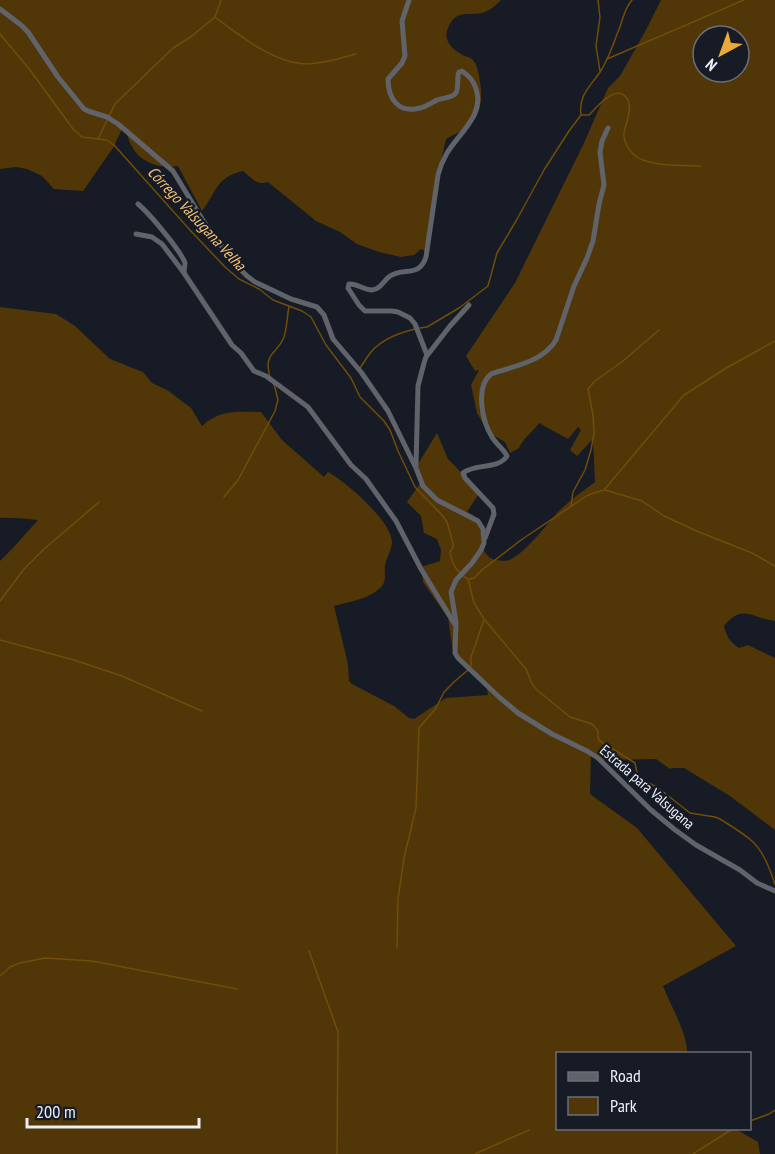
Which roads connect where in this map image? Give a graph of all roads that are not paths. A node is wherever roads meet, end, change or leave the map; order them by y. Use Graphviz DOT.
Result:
graph roads {
  1 [pos="409,0"];
  2 [pos="0,9"];
  3 [pos="608,128"];
  4 [pos="138,204"];
  5 [pos="136,234"];
  6 [pos="184,273"];
  7 [pos="469,305"];
  8 [pos="427,355"];
  9 [pos="416,468"];
  10 [pos="484,543"];
  11 [pos="457,627"];
  12 [pos="775,891"];
  1 -- 8 [label="street"];
  2 -- 9 [label="street"];
  3 -- 10 [label="street, Estrada para Valsugana"];
  4 -- 6 [label="street"];
  5 -- 6 [label="street"];
  6 -- 11 [label="street"];
  7 -- 8 [label="street"];
  8 -- 9 [label="street"];
  9 -- 10 [label="street"];
  10 -- 11 [label="street, Estrada para Valsugana"];
  11 -- 12 [label="street, Estrada para Valsugana"];
}
